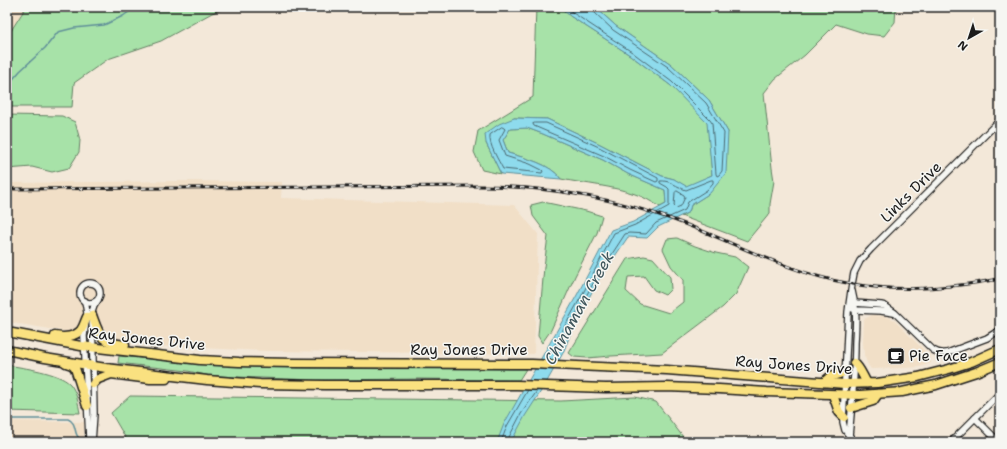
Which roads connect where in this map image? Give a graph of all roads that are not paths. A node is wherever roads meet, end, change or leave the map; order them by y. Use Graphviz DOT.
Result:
graph roads {
  1 [pos="1000,120"];
  2 [pos="852,288"];
  3 [pos="98,300"];
  4 [pos="85,301"];
  5 [pos="855,303"];
  6 [pos="849,307"];
  7 [pos="856,310"];
  8 [pos="895,313"];
  9 [pos="90,316"];
  10 [pos="1000,330"];
  11 [pos="7,331"];
  12 [pos="89,347"];
  13 [pos="1000,349"];
  14 [pos="7,350"];
  15 [pos="60,360"];
  16 [pos="200,360"];
  17 [pos="1000,362"];
  18 [pos="854,363"];
  19 [pos="90,365"];
  20 [pos="846,371"];
  21 [pos="207,380"];
  22 [pos="824,382"];
  23 [pos="867,383"];
  24 [pos="93,384"];
  25 [pos="849,384"];
  26 [pos="1000,393"];
  27 [pos="878,394"];
  28 [pos="833,395"];
  29 [pos="849,395"];
  30 [pos="87,406"];
  31 [pos="852,408"];
  32 [pos="844,417"];
  33 [pos="975,418"];
  34 [pos="849,436"];
  35 [pos="91,442"];
  36 [pos="854,442"];
  37 [pos="951,442"];
  38 [pos="999,442"];
  1 -- 2 [label="street, Links Drive"];
  2 -- 5 [label="street, Links Drive"];
  2 -- 6 [label="street, Links Drive"];
  3 -- 4 [label="street"];
  3 -- 4 [label="street"];
  3 -- 9 [label="street"];
  4 -- 9 [label="street"];
  5 -- 6 [label="street"];
  5 -- 7 [label="street, Links Drive"];
  5 -- 8 [label="street"];
  6 -- 7 [label="street"];
  6 -- 20 [label="street, Links Drive"];
  7 -- 8 [label="street"];
  7 -- 18 [label="street, Links Drive"];
  8 -- 10 [label="street"];
  9 -- 11 [label="highway"];
  9 -- 12 [label="street"];
  9 -- 16 [label="highway"];
  11 -- 12 [label="highway, Ray Jones Drive"];
  12 -- 16 [label="highway, Ray Jones Drive"];
  12 -- 19 [label="street"];
  13 -- 23 [label="highway, Ray Jones Drive"];
  14 -- 15 [label="highway, Ray Jones Drive"];
  15 -- 19 [label="highway, Ray Jones Drive"];
  15 -- 30 [label="highway"];
  16 -- 22 [label="highway, Ray Jones Drive"];
  17 -- 27 [label="highway, Ray Jones Drive"];
  18 -- 23 [label="highway"];
  18 -- 25 [label="street, Links Drive"];
  19 -- 21 [label="highway, Ray Jones Drive"];
  19 -- 24 [label="street"];
  19 -- 30 [label="street"];
  20 -- 22 [label="highway"];
  20 -- 25 [label="street, Links Drive"];
  21 -- 24 [label="highway"];
  21 -- 28 [label="highway, Ray Jones Drive"];
  22 -- 25 [label="highway, Ray Jones Drive"];
  23 -- 25 [label="highway, Ray Jones Drive"];
  24 -- 35 [label="street"];
  25 -- 29 [label="street, Links Drive"];
  26 -- 33 [label="street"];
  27 -- 29 [label="highway, Ray Jones Drive"];
  27 -- 31 [label="highway"];
  28 -- 29 [label="highway, Ray Jones Drive"];
  28 -- 32 [label="highway"];
  29 -- 31 [label="street"];
  29 -- 32 [label="street"];
  30 -- 35 [label="street"];
  31 -- 34 [label="street"];
  32 -- 34 [label="street"];
  33 -- 37 [label="street"];
  33 -- 38 [label="street"];
  34 -- 36 [label="street"];
}
